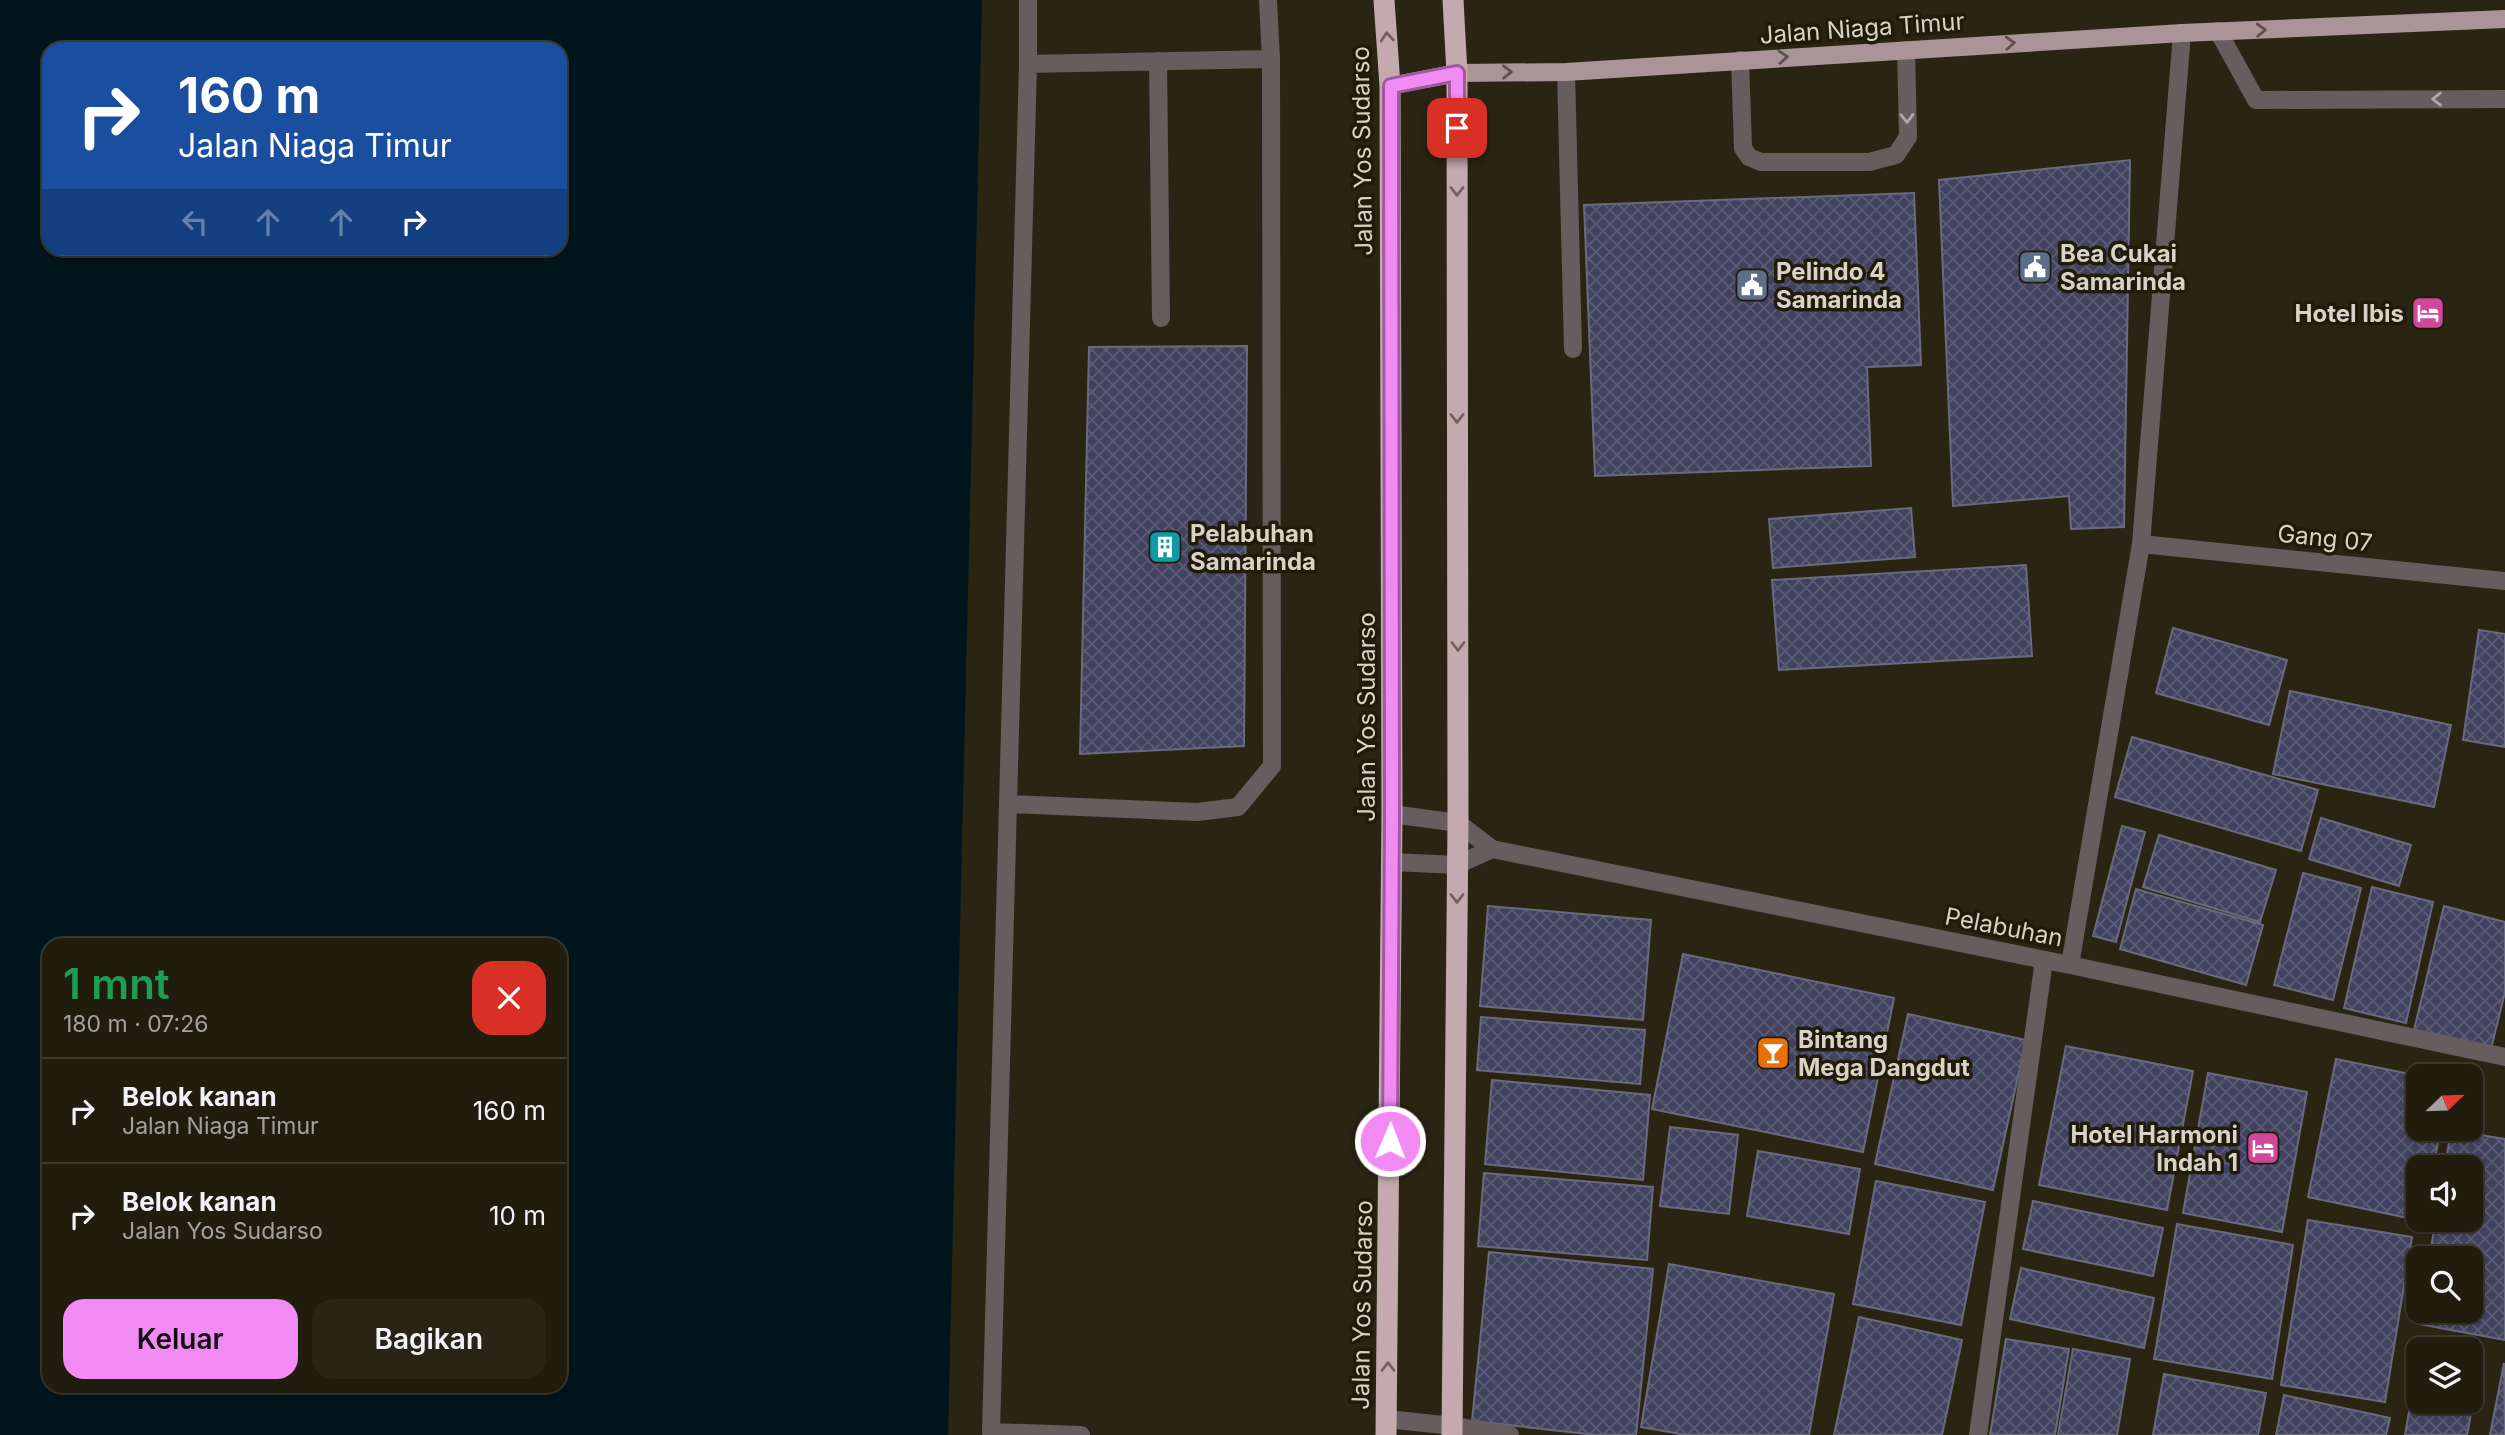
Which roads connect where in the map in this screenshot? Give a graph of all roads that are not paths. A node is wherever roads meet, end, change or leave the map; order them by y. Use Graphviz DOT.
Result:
graph roads {
  1 [pos="1028,0"];
  2 [pos="1268,0"];
  3 [pos="1385,0"];
  4 [pos="1453,0"];
  5 [pos="2505,19"];
  6 [pos="2218,31"];
  7 [pos="2182,33"];
  8 [pos="1906,50"];
  9 [pos="1270,60"];
  10 [pos="1740,60"];
  11 [pos="1158,61"];
  12 [pos="1028,64"];
  13 [pos="1566,72"];
  14 [pos="1457,73"];
  15 [pos="1391,86"];
  16 [pos="2505,99"];
  17 [pos="1161,318"];
  18 [pos="1573,349"];
  19 [pos="2141,544"];
  20 [pos="2505,580"];
  21 [pos="1008,804"];
  22 [pos="1392,814"];
  23 [pos="1458,823"];
  24 [pos="1492,849"];
  25 [pos="1392,862"];
  26 [pos="1457,865"];
  27 [pos="2044,961"];
  28 [pos="2070,965"];
  29 [pos="2505,1057"];
  30 [pos="1387,1427"];
  31 [pos="1453,1430"];
  32 [pos="991,1434"];
  33 [pos="1081,1435"];
  34 [pos="1510,1435"];
  35 [pos="1978,1435"];
  1 -- 12 [label="street"];
  2 -- 9 [label="street"];
  15 -- 3 [label="highway, Jalan Yos Sudarso, one-way"];
  4 -- 14 [label="highway"];
  6 -- 5 [label="main road, Jalan Niaga Timur, one-way"];
  6 -- 7 [label="main road, Jalan Niaga Timur"];
  16 -- 6 [label="street, one-way"];
  8 -- 7 [label="main road, Jalan Niaga Timur, one-way"];
  7 -- 19 [label="street"];
  10 -- 8 [label="main road, Jalan Niaga Timur, one-way"];
  8 -- 10 [label="street, one-way"];
  9 -- 11 [label="street"];
  9 -- 21 [label="street"];
  10 -- 13 [label="main road, Jalan Niaga Timur"];
  11 -- 12 [label="street"];
  11 -- 17 [label="street"];
  12 -- 21 [label="street"];
  14 -- 13 [label="main road, Jalan Niaga Timur, one-way"];
  13 -- 18 [label="street"];
  14 -- 15 [label="main road, Jalan Niaga Timur"];
  14 -- 23 [label="highway, one-way"];
  15 -- 22 [label="highway, Jalan Yos Sudarso"];
  19 -- 20 [label="street, Gang 07"];
  19 -- 28 [label="street"];
  21 -- 32 [label="street"];
  22 -- 23 [label="street, Pelabuhan"];
  22 -- 25 [label="highway, Jalan Yos Sudarso"];
  23 -- 24 [label="street, Pelabuhan"];
  23 -- 26 [label="highway"];
  24 -- 26 [label="street"];
  24 -- 27 [label="street, Pelabuhan"];
  25 -- 26 [label="street"];
  30 -- 25 [label="highway, Jalan Yos Sudarso, one-way"];
  26 -- 31 [label="highway, one-way"];
  27 -- 28 [label="street, Pelabuhan"];
  27 -- 35 [label="street"];
  28 -- 29 [label="street, Pelabuhan"];
  30 -- 31 [label="street"];
  31 -- 34 [label="street"];
  32 -- 33 [label="street"];
}
